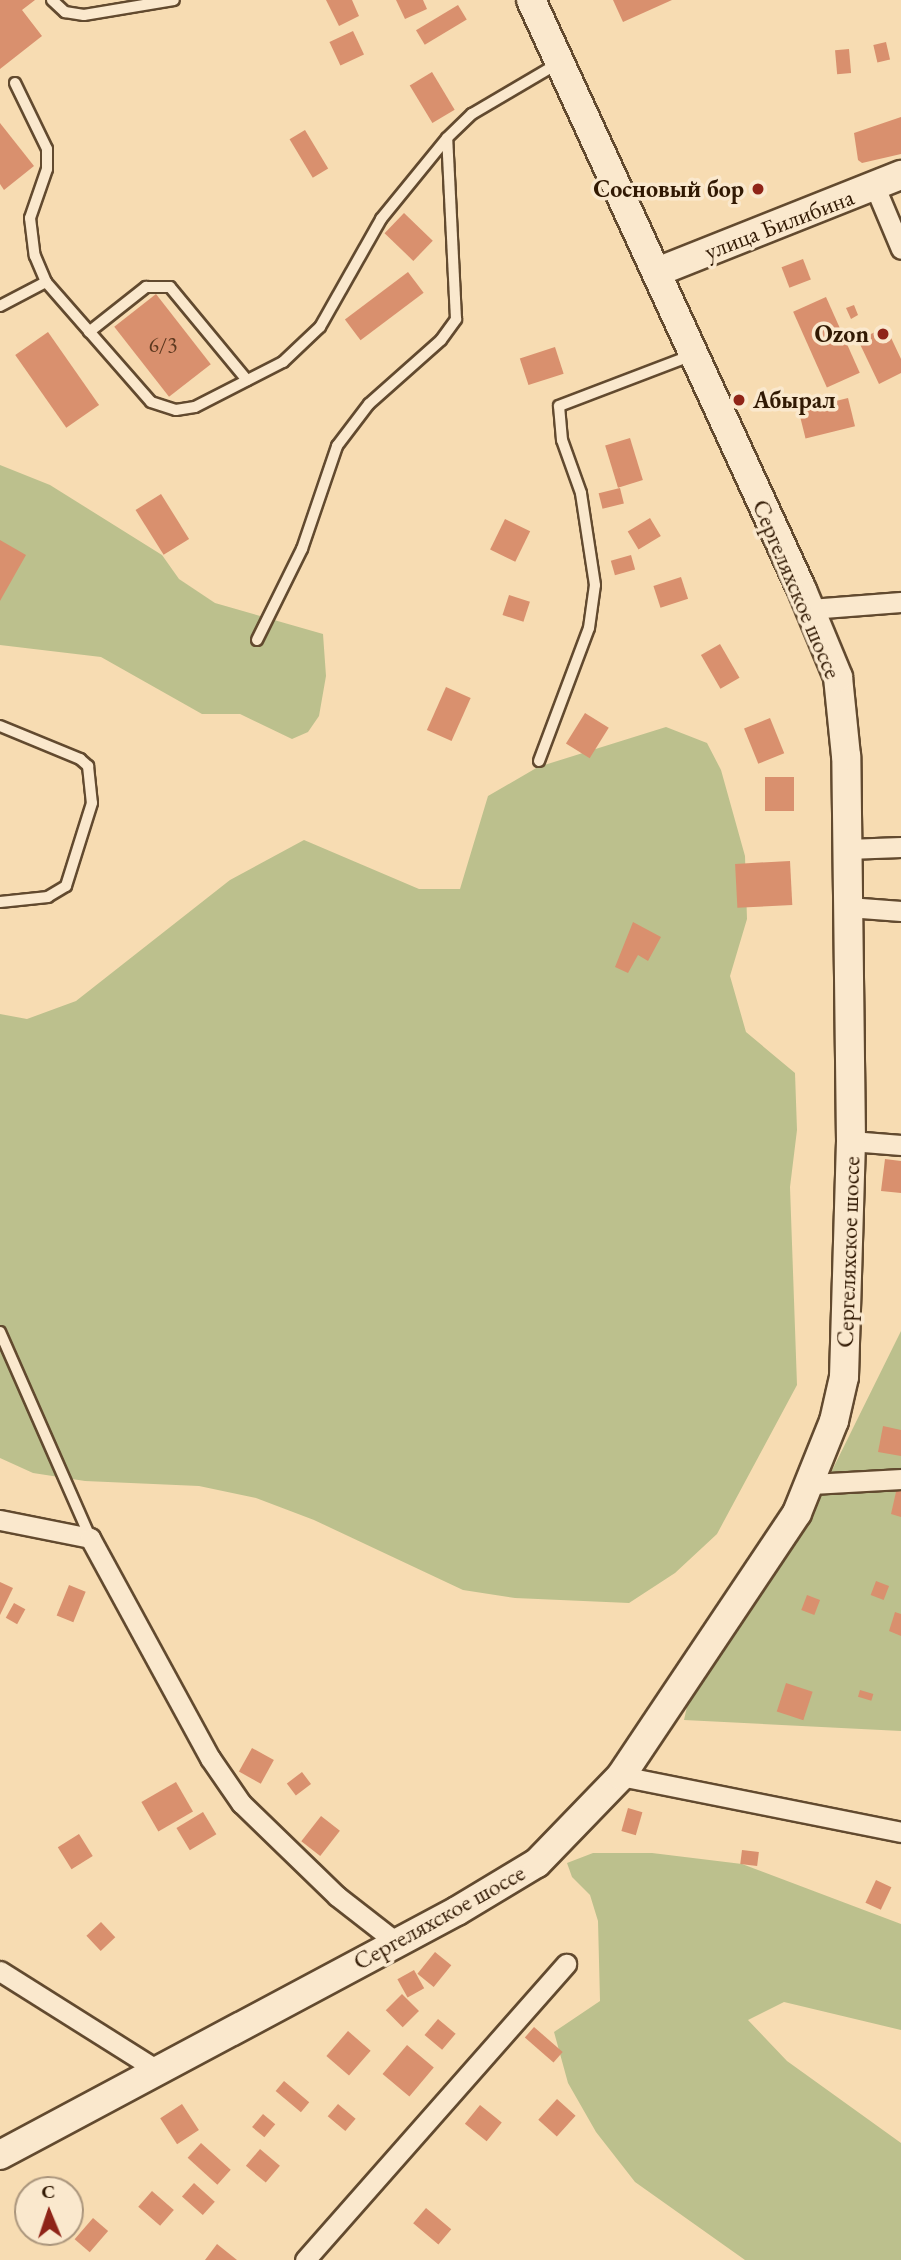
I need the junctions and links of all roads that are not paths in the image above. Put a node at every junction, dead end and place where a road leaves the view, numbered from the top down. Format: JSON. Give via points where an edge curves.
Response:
{"nodes":[{"id":1,"x":52,"y":0,"type":"edge"},
{"id":2,"x":174,"y":0,"type":"edge"},
{"id":3,"x":531,"y":0,"type":"edge"},
{"id":4,"x":561,"y":62,"type":"junction"},
{"id":5,"x":15,"y":83,"type":"dead end"},
{"id":6,"x":447,"y":138,"type":"junction"},
{"id":7,"x":901,"y":175,"type":"edge"},
{"id":8,"x":875,"y":187,"type":"junction"},
{"id":9,"x":901,"y":249,"type":"edge"},
{"id":10,"x":657,"y":272,"type":"junction"},
{"id":11,"x":46,"y":282,"type":"junction"},
{"id":12,"x":0,"y":306,"type":"edge"},
{"id":13,"x":89,"y":332,"type":"junction"},
{"id":14,"x":691,"y":356,"type":"junction"},
{"id":15,"x":247,"y":380,"type":"junction"},
{"id":16,"x":901,"y":602,"type":"edge"},
{"id":17,"x":810,"y":608,"type":"junction"},
{"id":18,"x":257,"y":640,"type":"dead end"},
{"id":19,"x":0,"y":726,"type":"edge"},
{"id":20,"x":539,"y":761,"type":"dead end"},
{"id":21,"x":901,"y":847,"type":"edge"},
{"id":22,"x":847,"y":849,"type":"junction"},
{"id":23,"x":0,"y":902,"type":"edge"},
{"id":24,"x":848,"y":907,"type":"junction"},
{"id":25,"x":901,"y":911,"type":"edge"},
{"id":26,"x":851,"y":1141,"type":"junction"},
{"id":27,"x":901,"y":1145,"type":"edge"},
{"id":28,"x":0,"y":1332,"type":"edge"},
{"id":29,"x":901,"y":1479,"type":"edge"},
{"id":30,"x":812,"y":1483,"type":"junction"},
{"id":31,"x":0,"y":1520,"type":"edge"},
{"id":32,"x":90,"y":1538,"type":"junction"},
{"id":33,"x":621,"y":1776,"type":"junction"},
{"id":34,"x":901,"y":1832,"type":"edge"},
{"id":35,"x":396,"y":1942,"type":"junction"},
{"id":36,"x":566,"y":1964,"type":"dead end"},
{"id":37,"x":0,"y":1971,"type":"edge"},
{"id":38,"x":157,"y":2070,"type":"junction"},
{"id":39,"x":0,"y":2155,"type":"edge"},
{"id":40,"x":305,"y":2260,"type":"edge"}],
"edges":[{"from":1,"to":2,"type":"lane","via":[[65,12],[84,15]]},
{"from":3,"to":4,"type":"main road","name":"Сергеляхское шоссе"},
{"from":4,"to":6,"type":"lane","via":[[472,114]]},
{"from":4,"to":10,"type":"main road","name":"Сергеляхское шоссе"},
{"from":5,"to":11,"type":"lane","via":[[47,149],[47,169],[30,218],[35,256]]},
{"from":6,"to":15,"type":"lane","via":[[381,219],[320,327],[283,362]]},
{"from":6,"to":18,"type":"lane","via":[[456,319],[441,340],[369,404],[337,446],[302,549]]},
{"from":7,"to":8,"type":"main road","name":"улица Билибина"},
{"from":8,"to":9,"type":"street"},
{"from":8,"to":10,"type":"main road","name":"улица Билибина"},
{"from":10,"to":14,"type":"main road","name":"Сергеляхское шоссе"},
{"from":11,"to":12,"type":"lane"},
{"from":11,"to":13,"type":"lane"},
{"from":13,"to":15,"type":"lane","via":[[151,402],[167,409],[195,407]]},
{"from":13,"to":15,"type":"lane","via":[[146,287],[170,286]]},
{"from":14,"to":17,"type":"main road","name":"Сергеляхское шоссе"},
{"from":14,"to":20,"type":"lane","via":[[559,406],[562,440],[582,493],[595,585],[589,628]]},
{"from":16,"to":17,"type":"street"},
{"from":17,"to":22,"type":"main road","name":"Сергеляхское шоссе","via":[[838,677],[846,755]]},
{"from":19,"to":23,"type":"lane","via":[[80,759],[88,766],[92,803],[66,887],[48,897]]},
{"from":21,"to":22,"type":"street"},
{"from":22,"to":24,"type":"main road","name":"Сергеляхское шоссе"},
{"from":24,"to":25,"type":"street"},
{"from":24,"to":26,"type":"main road","name":"Сергеляхское шоссе"},
{"from":26,"to":27,"type":"street"},
{"from":26,"to":30,"type":"main road","name":"Сергеляхское шоссе","via":[[844,1377]]},
{"from":28,"to":32,"type":"lane"},
{"from":29,"to":30,"type":"street"},
{"from":30,"to":33,"type":"main road","name":"Сергеляхское шоссе","via":[[797,1513]]},
{"from":31,"to":32,"type":"street"},
{"from":32,"to":35,"type":"street","via":[[210,1758],[241,1803],[337,1896]]},
{"from":33,"to":34,"type":"street"},
{"from":33,"to":35,"type":"main road","name":"Сергеляхское шоссе","via":[[537,1863]]},
{"from":35,"to":38,"type":"main road","name":"Сергеляхское шоссе"},
{"from":36,"to":40,"type":"street"},
{"from":37,"to":38,"type":"street"},
{"from":38,"to":39,"type":"main road","name":"Сергеляхское шоссе"}]}
